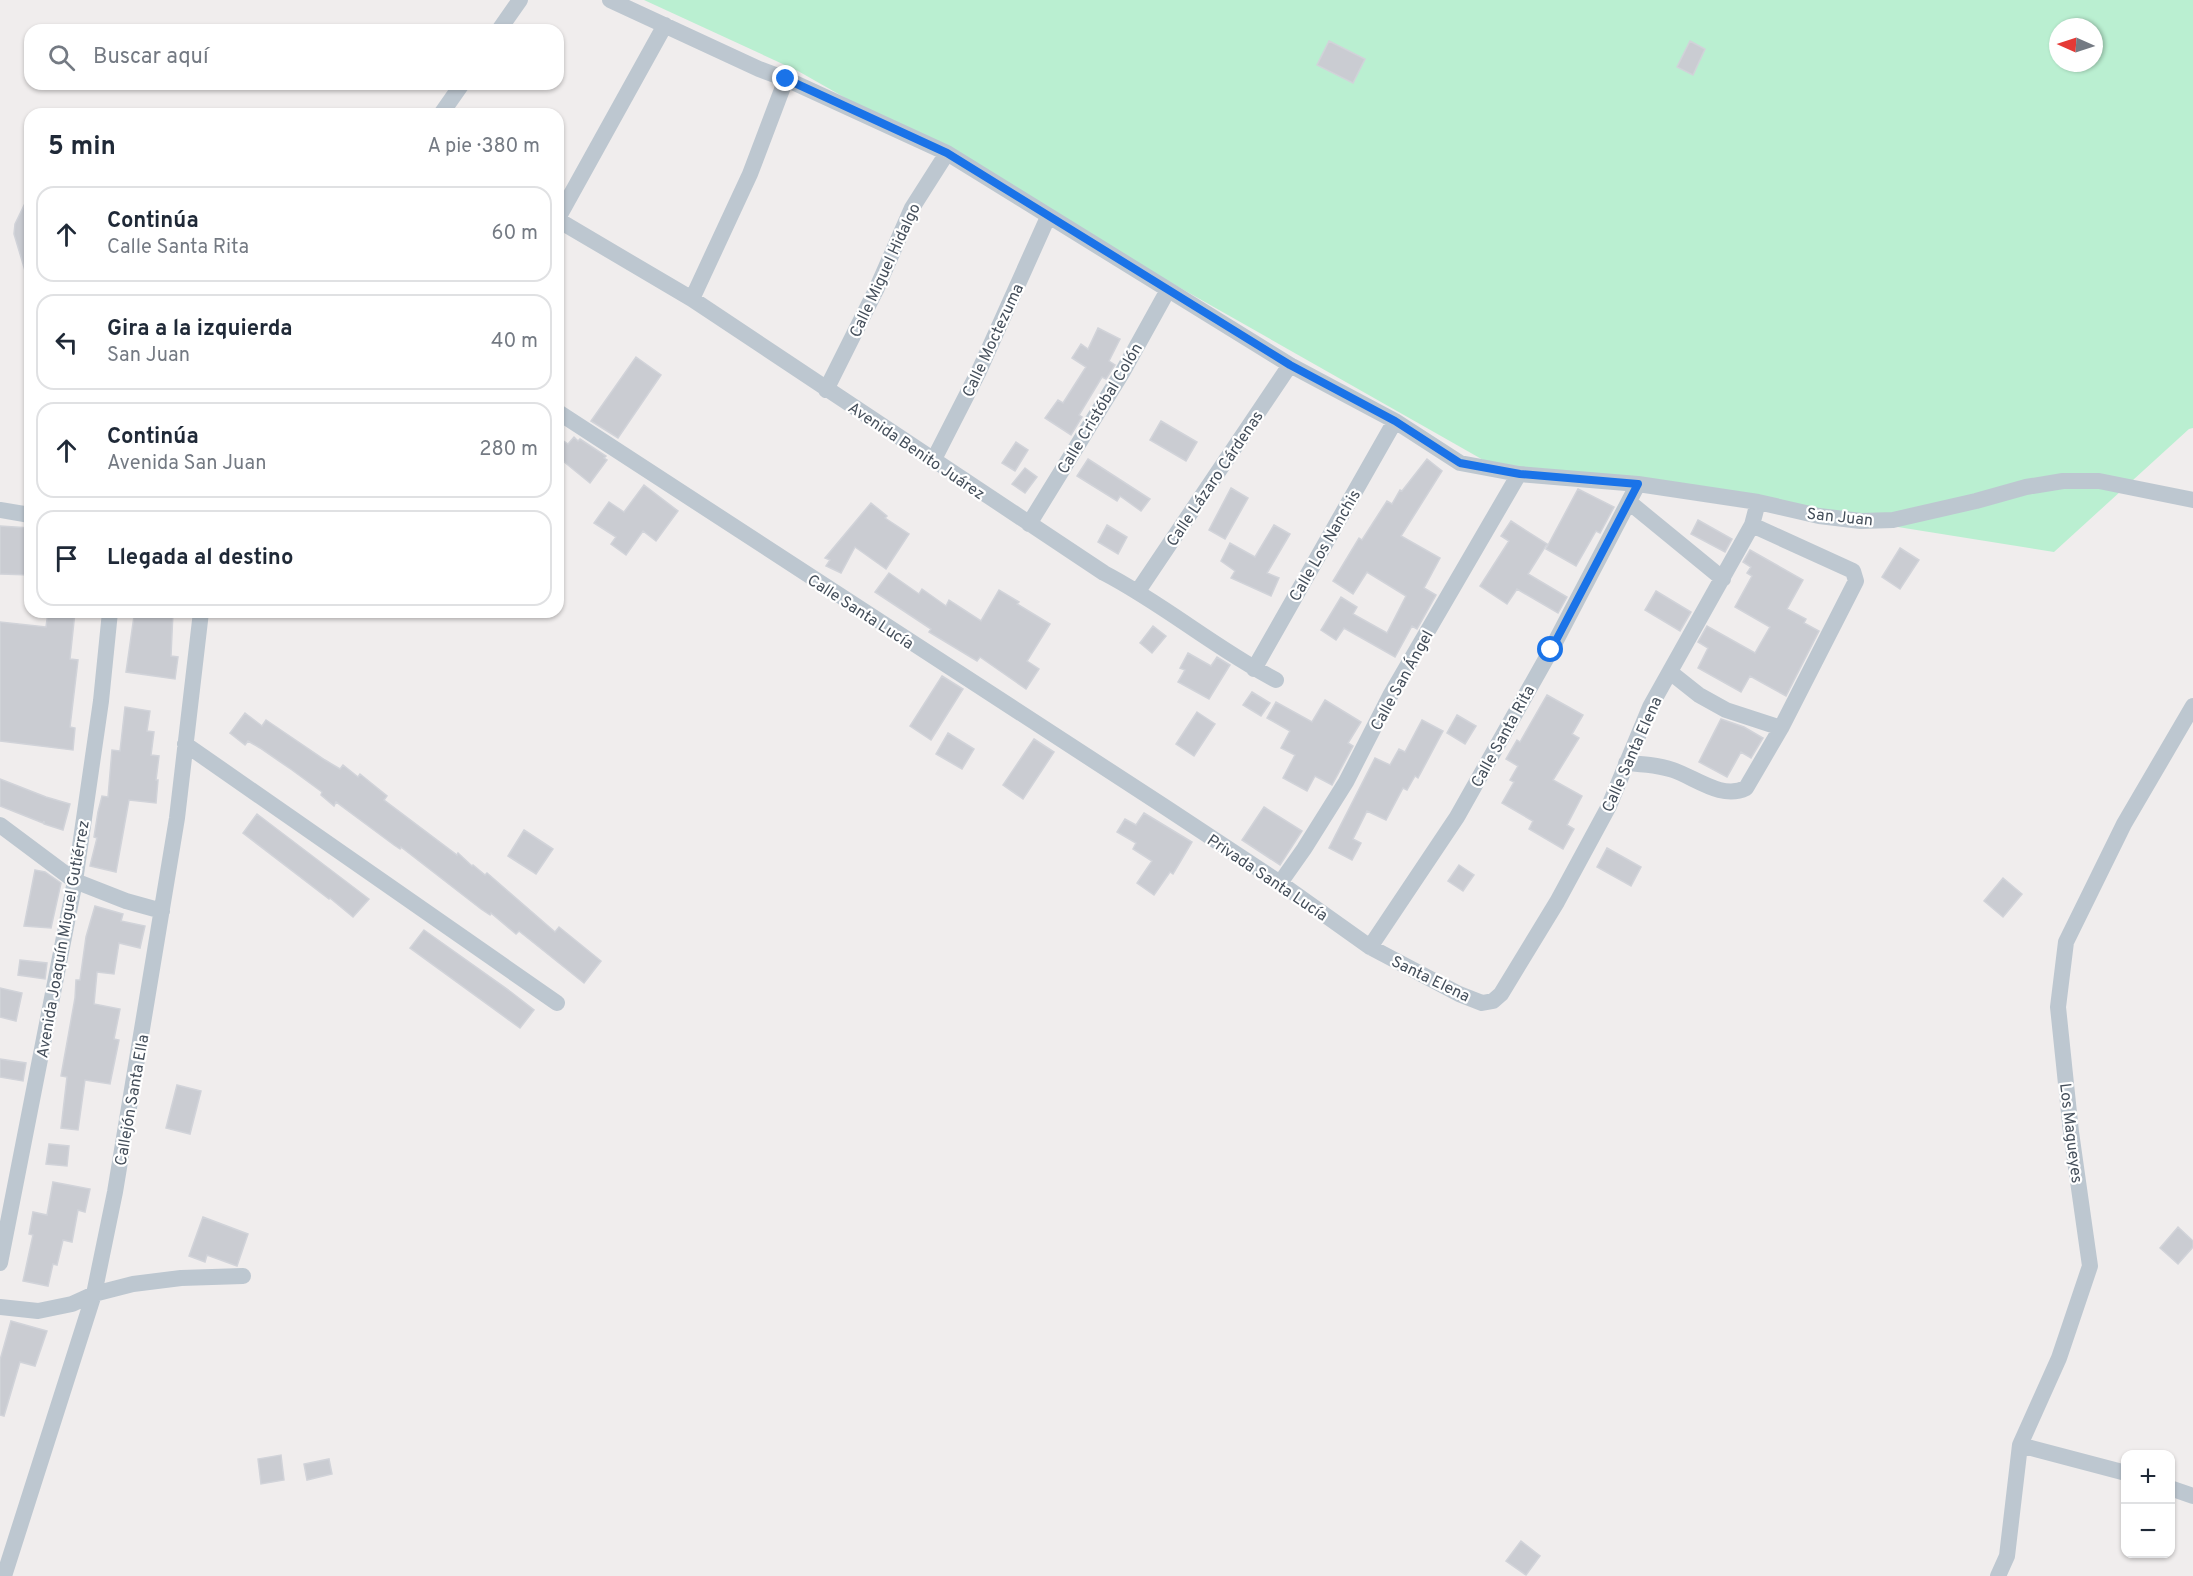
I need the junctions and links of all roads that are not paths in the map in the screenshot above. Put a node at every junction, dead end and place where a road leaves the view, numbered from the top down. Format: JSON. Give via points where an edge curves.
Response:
{"nodes":[{"id":1,"x":520,"y":0,"type":"edge"},
{"id":2,"x":610,"y":0,"type":"edge"},
{"id":3,"x":503,"y":24,"type":"edge"},
{"id":4,"x":665,"y":25,"type":"junction"},
{"id":5,"x":786,"y":79,"type":"junction"},
{"id":6,"x":458,"y":90,"type":"edge"},
{"id":7,"x":445,"y":108,"type":"edge"},
{"id":8,"x":947,"y":153,"type":"junction"},
{"id":9,"x":564,"y":208,"type":"edge"},
{"id":10,"x":1048,"y":217,"type":"junction"},
{"id":11,"x":564,"y":223,"type":"edge"},
{"id":12,"x":1168,"y":290,"type":"junction"},
{"id":13,"x":692,"y":299,"type":"junction"},
{"id":14,"x":1290,"y":365,"type":"junction"},
{"id":15,"x":826,"y":390,"type":"junction"},
{"id":16,"x":564,"y":416,"type":"edge"},
{"id":17,"x":1395,"y":421,"type":"junction"},
{"id":18,"x":933,"y":461,"type":"junction"},
{"id":19,"x":1520,"y":474,"type":"junction"},
{"id":20,"x":1638,"y":484,"type":"junction"},
{"id":21,"x":2193,"y":500,"type":"edge"},
{"id":22,"x":1629,"y":502,"type":"junction"},
{"id":23,"x":1758,"y":502,"type":"junction"},
{"id":24,"x":0,"y":510,"type":"edge"},
{"id":25,"x":24,"y":514,"type":"edge"},
{"id":26,"x":1029,"y":524,"type":"junction"},
{"id":27,"x":1752,"y":525,"type":"junction"},
{"id":28,"x":1723,"y":579,"type":"junction"},
{"id":29,"x":1138,"y":591,"type":"junction"},
{"id":30,"x":109,"y":618,"type":"edge"},
{"id":31,"x":200,"y":618,"type":"edge"},
{"id":32,"x":1254,"y":669,"type":"junction"},
{"id":33,"x":1670,"y":672,"type":"junction"},
{"id":34,"x":1276,"y":680,"type":"dead end"},
{"id":35,"x":2193,"y":706,"type":"edge"},
{"id":36,"x":1781,"y":728,"type":"junction"},
{"id":37,"x":185,"y":744,"type":"junction"},
{"id":38,"x":1626,"y":763,"type":"junction"},
{"id":39,"x":1165,"y":807,"type":"joint"},
{"id":40,"x":0,"y":825,"type":"edge"},
{"id":41,"x":75,"y":881,"type":"junction"},
{"id":42,"x":1280,"y":883,"type":"junction"},
{"id":43,"x":162,"y":911,"type":"junction"},
{"id":44,"x":1370,"y":947,"type":"junction"},
{"id":45,"x":1493,"y":1001,"type":"joint"},
{"id":46,"x":557,"y":1003,"type":"dead end"},
{"id":47,"x":0,"y":1263,"type":"edge"},
{"id":48,"x":243,"y":1276,"type":"dead end"},
{"id":49,"x":94,"y":1294,"type":"junction"},
{"id":50,"x":0,"y":1307,"type":"edge"},
{"id":51,"x":2020,"y":1445,"type":"junction"},
{"id":52,"x":2121,"y":1472,"type":"edge"},
{"id":53,"x":2175,"y":1490,"type":"edge"},
{"id":54,"x":2193,"y":1496,"type":"edge"},
{"id":55,"x":5,"y":1560,"type":"edge"},
{"id":56,"x":4,"y":1576,"type":"edge"},
{"id":57,"x":1998,"y":1576,"type":"edge"}],
"edges":[{"from":1,"to":3,"type":"street"},
{"from":2,"to":4,"type":"street","name":"San Juan"},
{"from":4,"to":5,"type":"street","name":"San Juan"},
{"from":4,"to":9,"type":"street"},
{"from":5,"to":8,"type":"street","name":"San Juan"},
{"from":5,"to":13,"type":"street","via":[[750,174]]},
{"from":6,"to":7,"type":"street"},
{"from":8,"to":10,"type":"street","name":"San Juan"},
{"from":8,"to":15,"type":"street","name":"Calle Miguel Hidalgo","via":[[912,208]]},
{"from":10,"to":12,"type":"street","name":"San Juan"},
{"from":10,"to":18,"type":"street","name":"Calle Moctezuma","via":[[979,371]]},
{"from":11,"to":13,"type":"street","name":"Avenida Benito Juárez"},
{"from":12,"to":14,"type":"street","name":"San Juan"},
{"from":12,"to":26,"type":"street","name":"Calle Cristóbal Colón"},
{"from":13,"to":15,"type":"street","name":"Avenida Benito Juárez"},
{"from":14,"to":17,"type":"street","name":"San Juan"},
{"from":14,"to":29,"type":"street","name":"Calle Lázaro Cárdenas"},
{"from":15,"to":18,"type":"street","name":"Avenida Benito Juárez"},
{"from":16,"to":39,"type":"street","name":"Calle Santa Lucía"},
{"from":17,"to":19,"type":"street","name":"San Juan","via":[[1460,463]]},
{"from":17,"to":32,"type":"street","name":"Calle Los Nanchis"},
{"from":18,"to":26,"type":"street","name":"Avenida Benito Juárez"},
{"from":19,"to":20,"type":"street","name":"San Juan"},
{"from":19,"to":42,"type":"street","name":"Calle San Ángel","via":[[1391,694],[1346,782]]},
{"from":20,"to":22,"type":"street","name":"Calle Santa Rita"},
{"from":20,"to":23,"type":"street","name":"San Juan"},
{"from":21,"to":23,"type":"street","name":"San Juan","via":[[2080,480],[2026,487],[1893,519],[1861,521],[1819,516]]},
{"from":22,"to":28,"type":"street"},
{"from":22,"to":44,"type":"street","name":"Calle Santa Rita","via":[[1457,817]]},
{"from":23,"to":27,"type":"street","name":"Calle Santa Elena"},
{"from":24,"to":25,"type":"street"},
{"from":26,"to":29,"type":"street","name":"Avenida Benito Juárez"},
{"from":27,"to":28,"type":"street","name":"Calle Santa Elena"},
{"from":27,"to":36,"type":"street","via":[[1856,575]]},
{"from":28,"to":33,"type":"street","name":"Calle Santa Elena"},
{"from":29,"to":32,"type":"street","name":"Avenida Benito Juárez"},
{"from":30,"to":41,"type":"street","name":"Avenida Joaquín Miguel Gutiérrez"},
{"from":31,"to":37,"type":"street","name":"Callejón Santa Ella"},
{"from":32,"to":34,"type":"street","name":"Avenida Benito Juárez"},
{"from":33,"to":36,"type":"street","via":[[1699,696],[1726,710]]},
{"from":33,"to":38,"type":"street","name":"Calle Santa Elena"},
{"from":35,"to":51,"type":"street","name":"Los Magueyes","via":[[2124,824],[2066,942],[2058,1007],[2090,1266],[2058,1358]]},
{"from":36,"to":38,"type":"street","via":[[1746,788],[1738,792],[1727,793],[1656,765]]},
{"from":37,"to":43,"type":"street","name":"Callejón Santa Ella"},
{"from":37,"to":46,"type":"street"},
{"from":38,"to":45,"type":"street","name":"Calle Santa Elena","via":[[1609,806],[1557,902],[1502,994]]},
{"from":39,"to":42,"type":"street","name":"Privada Santa Lucía"},
{"from":40,"to":41,"type":"street"},
{"from":41,"to":43,"type":"street"},
{"from":41,"to":47,"type":"street","name":"Avenida Joaquín Miguel Gutiérrez"},
{"from":42,"to":44,"type":"street","name":"Privada Santa Lucía"},
{"from":43,"to":49,"type":"street","name":"Callejón Santa Ella"},
{"from":44,"to":45,"type":"street","name":"Santa Elena","via":[[1458,994],[1482,1003]]},
{"from":48,"to":49,"type":"street","via":[[182,1278]]},
{"from":49,"to":50,"type":"street","via":[[72,1304],[39,1311]]},
{"from":49,"to":55,"type":"street","name":"Callejón Santa Ella"},
{"from":51,"to":52,"type":"street"},
{"from":51,"to":57,"type":"street","name":"Los Magueyes","via":[[2007,1556]]},
{"from":53,"to":54,"type":"street"},
{"from":55,"to":56,"type":"street","name":"Callejón Santa Ella"}]}
